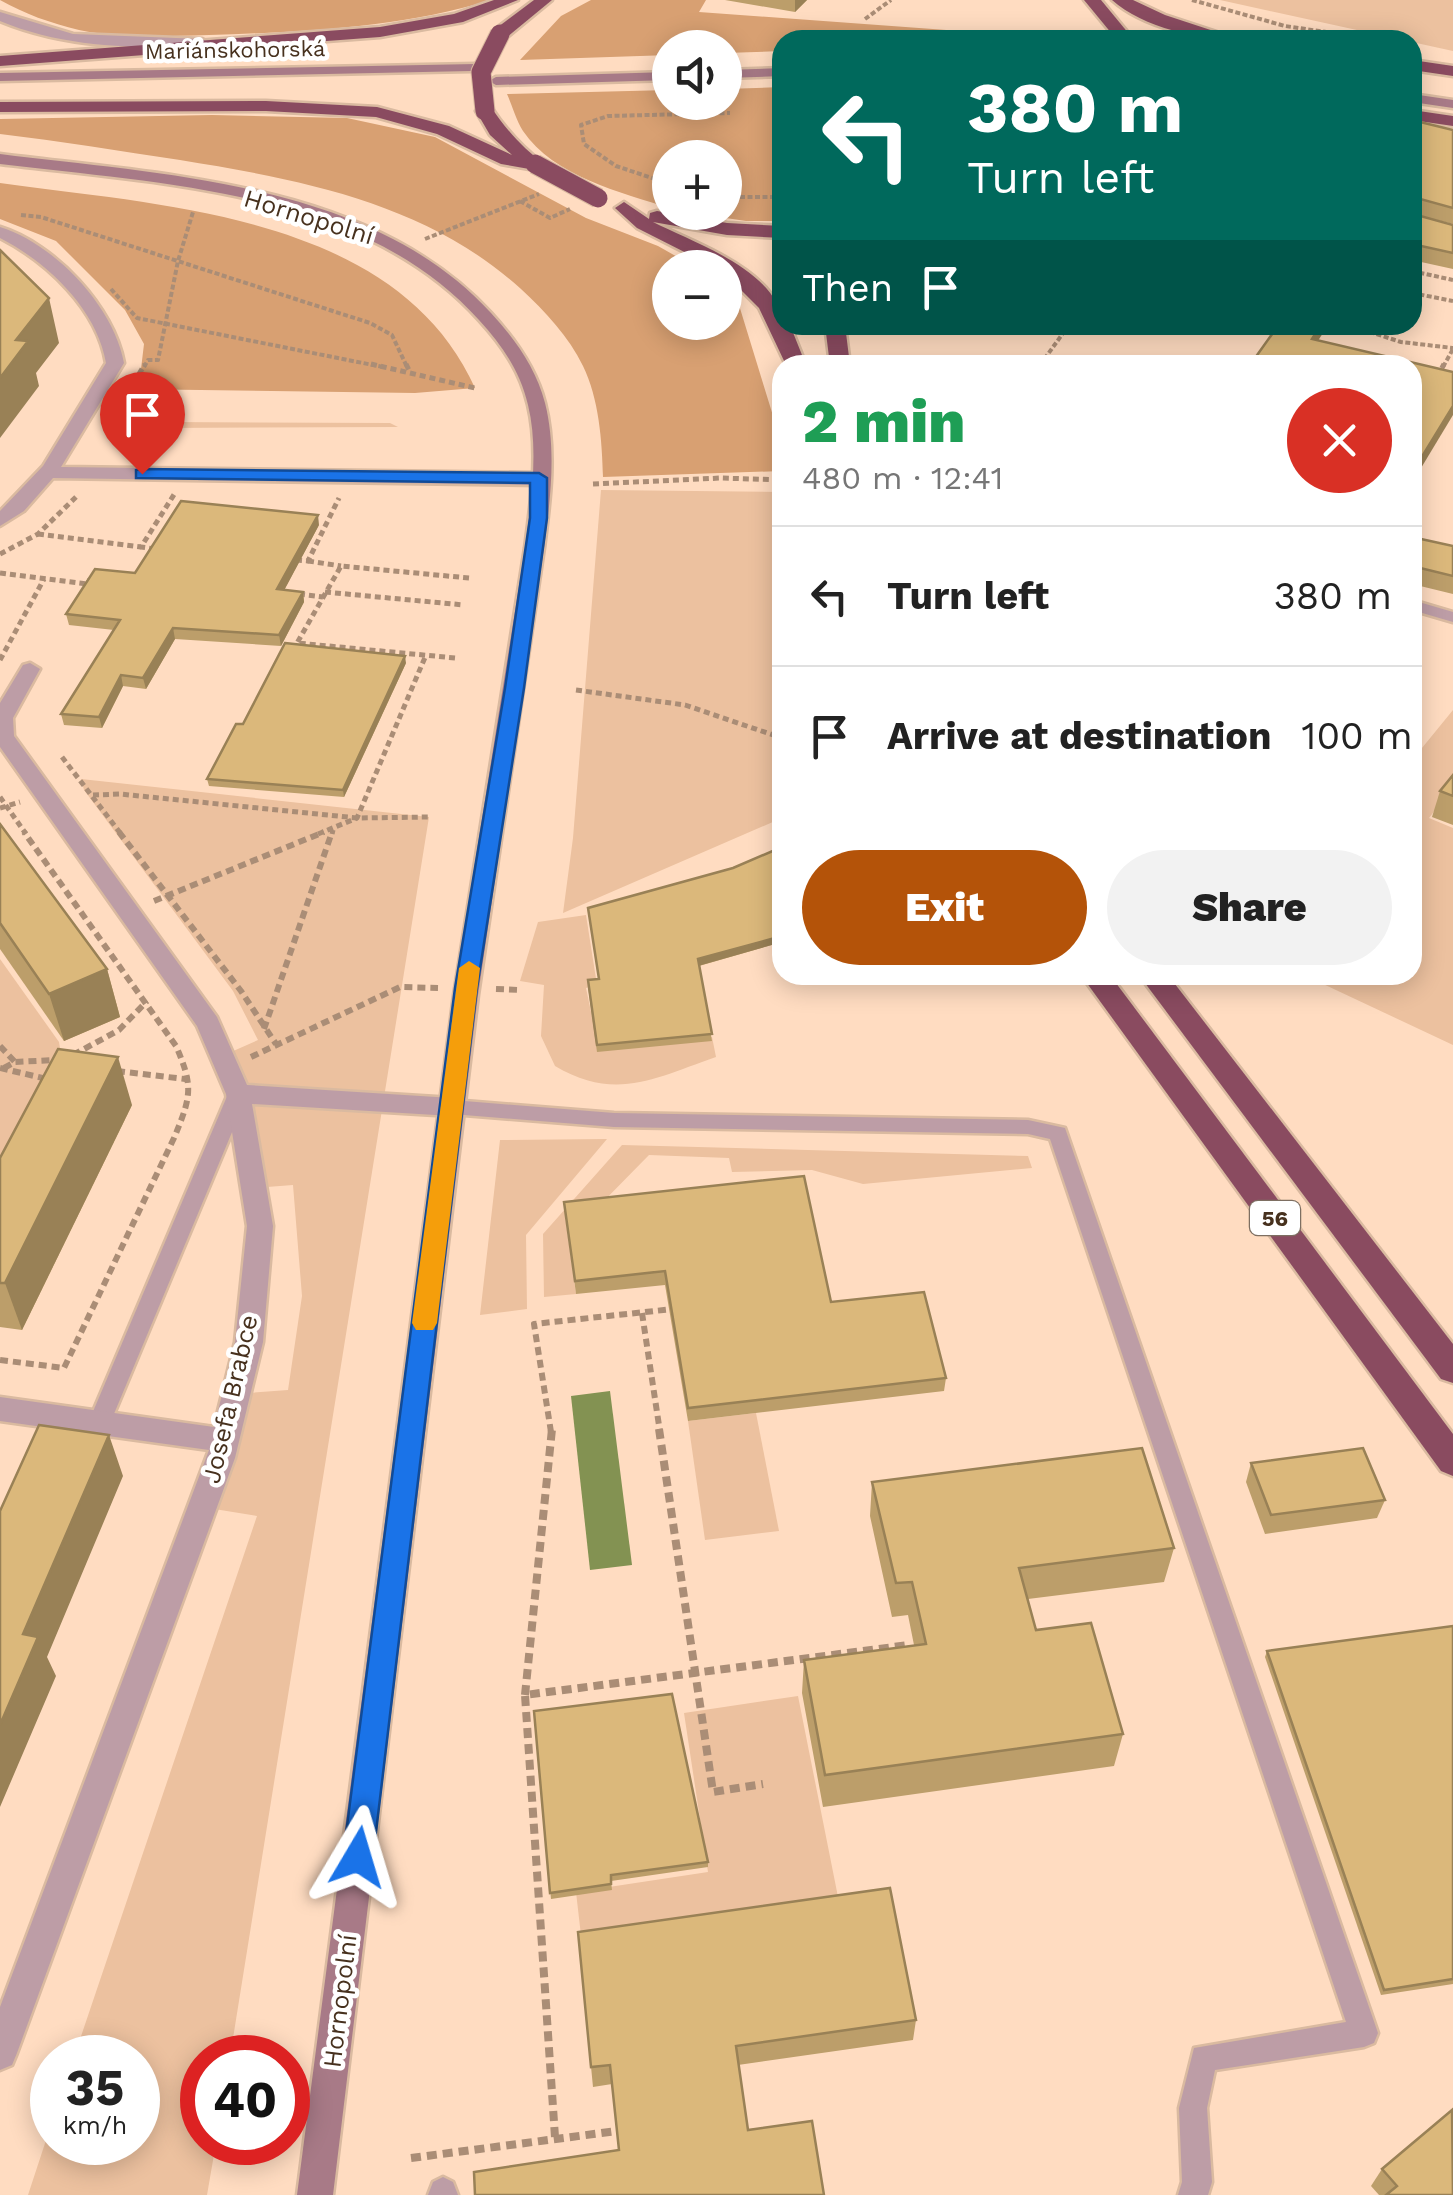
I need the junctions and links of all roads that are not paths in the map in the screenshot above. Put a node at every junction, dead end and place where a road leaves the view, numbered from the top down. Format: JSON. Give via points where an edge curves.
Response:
{"nodes":[{"id":1,"x":510,"y":0,"type":"edge"},
{"id":2,"x":544,"y":0,"type":"edge"},
{"id":3,"x":1126,"y":3,"type":"edge"},
{"id":4,"x":1098,"y":5,"type":"edge"},
{"id":5,"x":0,"y":16,"type":"edge"},
{"id":6,"x":1119,"y":30,"type":"edge"},
{"id":7,"x":1198,"y":30,"type":"edge"},
{"id":8,"x":237,"y":42,"type":"junction"},
{"id":9,"x":772,"y":58,"type":"edge"},
{"id":10,"x":742,"y":59,"type":"edge"},
{"id":11,"x":0,"y":61,"type":"edge"},
{"id":12,"x":652,"y":63,"type":"edge"},
{"id":13,"x":1422,"y":66,"type":"edge"},
{"id":14,"x":1453,"y":71,"type":"edge"},
{"id":15,"x":772,"y":72,"type":"edge"},
{"id":16,"x":742,"y":73,"type":"edge"},
{"id":17,"x":0,"y":76,"type":"edge"},
{"id":18,"x":652,"y":76,"type":"edge"},
{"id":19,"x":1422,"y":83,"type":"edge"},
{"id":20,"x":1453,"y":88,"type":"edge"},
{"id":21,"x":0,"y":89,"type":"edge"},
{"id":22,"x":1422,"y":99,"type":"edge"},
{"id":23,"x":1453,"y":104,"type":"edge"},
{"id":24,"x":0,"y":107,"type":"edge"},
{"id":25,"x":1422,"y":116,"type":"edge"},
{"id":26,"x":1453,"y":121,"type":"edge"},
{"id":27,"x":0,"y":159,"type":"edge"},
{"id":28,"x":521,"y":160,"type":"junction"},
{"id":29,"x":624,"y":208,"type":"junction"},
{"id":30,"x":772,"y":231,"type":"edge"},
{"id":31,"x":0,"y":232,"type":"edge"},
{"id":32,"x":772,"y":308,"type":"edge"},
{"id":33,"x":46,"y":472,"type":"junction"},
{"id":34,"x":539,"y":478,"type":"junction"},
{"id":35,"x":0,"y":520,"type":"edge"},
{"id":36,"x":1422,"y":608,"type":"edge"},
{"id":37,"x":1453,"y":617,"type":"edge"},
{"id":38,"x":30,"y":669,"type":"dead end"},
{"id":39,"x":1102,"y":985,"type":"edge"},
{"id":40,"x":1161,"y":985,"type":"edge"},
{"id":41,"x":238,"y":1094,"type":"junction"},
{"id":42,"x":452,"y":1107,"type":"junction"},
{"id":43,"x":1453,"y":1369,"type":"edge"},
{"id":44,"x":0,"y":1409,"type":"edge"},
{"id":45,"x":100,"y":1421,"type":"junction"},
{"id":46,"x":225,"y":1440,"type":"junction"},
{"id":47,"x":1453,"y":1461,"type":"edge"},
{"id":48,"x":0,"y":2053,"type":"edge"},
{"id":49,"x":315,"y":2195,"type":"edge"},
{"id":50,"x":1194,"y":2195,"type":"edge"}],
"edges":[{"from":1,"to":8,"type":"highway","via":[[417,26]]},
{"from":2,"to":28,"type":"highway","bridge":true,"via":[[500,34],[480,72],[485,110]]},
{"from":3,"to":7,"type":"highway"},
{"from":4,"to":6,"type":"highway"},
{"from":5,"to":8,"type":"street","via":[[54,35],[146,44]]},
{"from":8,"to":11,"type":"highway"},
{"from":9,"to":10,"type":"street"},
{"from":12,"to":18,"type":"street","via":[[497,74]]},
{"from":13,"to":14,"type":"highway"},
{"from":15,"to":16,"type":"street"},
{"from":17,"to":21,"type":"street","name":"Mariánskohorská","via":[[470,74]]},
{"from":19,"to":20,"type":"street"},
{"from":22,"to":23,"type":"street"},
{"from":24,"to":28,"type":"highway","via":[[377,112]]},
{"from":25,"to":26,"type":"highway"},
{"from":27,"to":34,"type":"street","name":"Hornopolní","via":[[269,202],[401,248],[460,288],[507,340],[536,404]]},
{"from":28,"to":29,"type":"highway","bridge":true},
{"from":29,"to":30,"type":"highway","via":[[692,224]]},
{"from":29,"to":32,"type":"highway","via":[[637,222],[742,276]]},
{"from":31,"to":33,"type":"street","via":[[24,243],[93,309],[116,349],[116,363]]},
{"from":33,"to":34,"type":"street"},
{"from":33,"to":35,"type":"street"},
{"from":34,"to":42,"type":"street","name":"Hornopolní"},
{"from":36,"to":37,"type":"lane"},
{"from":38,"to":41,"type":"street","name":"Josefa Brabce","via":[[2,718],[3,736],[208,1024]]},
{"from":39,"to":47,"type":"highway","number":"56"},
{"from":40,"to":43,"type":"highway","number":"56"},
{"from":41,"to":42,"type":"street"},
{"from":41,"to":45,"type":"lane"},
{"from":41,"to":46,"type":"street","name":"Josefa Brabce","via":[[260,1226],[249,1342]]},
{"from":42,"to":49,"type":"street","name":"Hornopolní"},
{"from":42,"to":50,"type":"lane","via":[[614,1120],[1058,1132],[1364,2033],[1204,2058],[1193,2108]]},
{"from":44,"to":45,"type":"street"},
{"from":45,"to":46,"type":"street"},
{"from":46,"to":48,"type":"street","name":"Josefa Brabce"}]}
